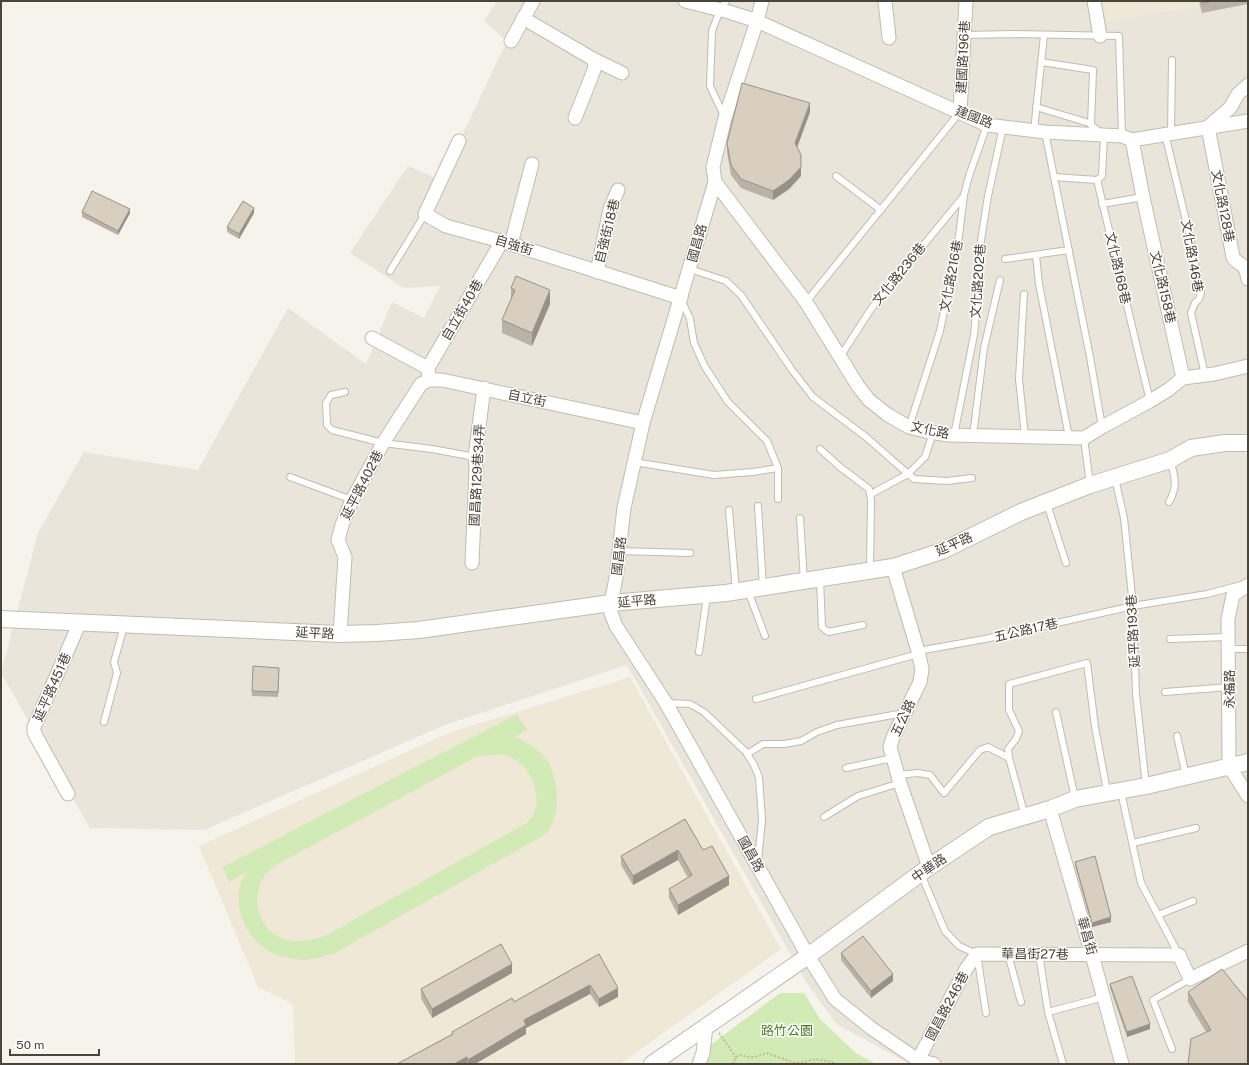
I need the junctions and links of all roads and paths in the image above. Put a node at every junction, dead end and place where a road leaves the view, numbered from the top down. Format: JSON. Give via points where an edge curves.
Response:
{"nodes":[{"id":1,"x":533,"y":1,"type":"edge"},
{"id":2,"x":685,"y":1,"type":"edge"},
{"id":3,"x":762,"y":1,"type":"edge"},
{"id":4,"x":885,"y":1,"type":"edge"},
{"id":5,"x":966,"y":1,"type":"edge"},
{"id":6,"x":1094,"y":1,"type":"edge"},
{"id":7,"x":723,"y":5,"type":"edge"},
{"id":8,"x":523,"y":18,"type":"junction"},
{"id":9,"x":757,"y":21,"type":"junction"},
{"id":10,"x":964,"y":35,"type":"junction"},
{"id":11,"x":1044,"y":35,"type":"junction"},
{"id":12,"x":1100,"y":36,"type":"junction"},
{"id":13,"x":889,"y":38,"type":"dead end"},
{"id":14,"x":510,"y":41,"type":"dead end"},
{"id":15,"x":593,"y":59,"type":"junction"},
{"id":16,"x":1172,"y":60,"type":"dead end"},
{"id":17,"x":1041,"y":62,"type":"junction"},
{"id":18,"x":622,"y":73,"type":"dead end"},
{"id":19,"x":1248,"y":85,"type":"edge"},
{"id":20,"x":1036,"y":107,"type":"junction"},
{"id":21,"x":960,"y":112,"type":"junction"},
{"id":22,"x":575,"y":118,"type":"dead end"},
{"id":23,"x":725,"y":118,"type":"junction"},
{"id":24,"x":1248,"y":121,"type":"edge"},
{"id":25,"x":987,"y":125,"type":"junction"},
{"id":26,"x":1091,"y":125,"type":"junction"},
{"id":27,"x":1003,"y":127,"type":"junction"},
{"id":28,"x":1208,"y":128,"type":"junction"},
{"id":29,"x":1039,"y":132,"type":"junction"},
{"id":30,"x":1168,"y":134,"type":"junction"},
{"id":31,"x":1104,"y":136,"type":"junction"},
{"id":32,"x":1127,"y":138,"type":"junction"},
{"id":33,"x":459,"y":141,"type":"dead end"},
{"id":34,"x":532,"y":164,"type":"dead end"},
{"id":35,"x":836,"y":176,"type":"dead end"},
{"id":36,"x":1054,"y":177,"type":"junction"},
{"id":37,"x":1097,"y":180,"type":"junction"},
{"id":38,"x":715,"y":182,"type":"junction"},
{"id":39,"x":618,"y":190,"type":"dead end"},
{"id":40,"x":964,"y":196,"type":"junction"},
{"id":41,"x":1143,"y":197,"type":"junction"},
{"id":42,"x":1102,"y":204,"type":"junction"},
{"id":43,"x":881,"y":210,"type":"junction"},
{"id":44,"x":425,"y":214,"type":"junction"},
{"id":45,"x":506,"y":243,"type":"junction"},
{"id":46,"x":1068,"y":250,"type":"junction"},
{"id":47,"x":1036,"y":255,"type":"junction"},
{"id":48,"x":1005,"y":259,"type":"dead end"},
{"id":49,"x":690,"y":269,"type":"junction"},
{"id":50,"x":390,"y":271,"type":"dead end"},
{"id":51,"x":597,"y":272,"type":"junction"},
{"id":52,"x":1248,"y":279,"type":"edge"},
{"id":53,"x":1000,"y":280,"type":"dead end"},
{"id":54,"x":1024,"y":294,"type":"dead end"},
{"id":55,"x":681,"y":298,"type":"junction"},
{"id":56,"x":806,"y":302,"type":"junction"},
{"id":57,"x":372,"y":338,"type":"dead end"},
{"id":58,"x":840,"y":357,"type":"junction"},
{"id":59,"x":1248,"y":366,"type":"edge"},
{"id":60,"x":429,"y":374,"type":"junction"},
{"id":61,"x":1205,"y":375,"type":"junction"},
{"id":62,"x":1183,"y":378,"type":"junction"},
{"id":63,"x":484,"y":388,"type":"junction"},
{"id":64,"x":345,"y":392,"type":"dead end"},
{"id":65,"x":1150,"y":401,"type":"junction"},
{"id":66,"x":643,"y":423,"type":"junction"},
{"id":67,"x":910,"y":427,"type":"junction"},
{"id":68,"x":1102,"y":427,"type":"junction"},
{"id":69,"x":933,"y":433,"type":"junction"},
{"id":70,"x":954,"y":435,"type":"junction"},
{"id":71,"x":973,"y":436,"type":"junction"},
{"id":72,"x":1025,"y":437,"type":"junction"},
{"id":73,"x":1068,"y":437,"type":"junction"},
{"id":74,"x":1084,"y":438,"type":"junction"},
{"id":75,"x":1248,"y":442,"type":"edge"},
{"id":76,"x":383,"y":443,"type":"junction"},
{"id":77,"x":820,"y":449,"type":"dead end"},
{"id":78,"x":475,"y":457,"type":"junction"},
{"id":79,"x":1170,"y":460,"type":"junction"},
{"id":80,"x":634,"y":462,"type":"junction"},
{"id":81,"x":778,"y":468,"type":"junction"},
{"id":82,"x":908,"y":474,"type":"junction"},
{"id":83,"x":290,"y":477,"type":"dead end"},
{"id":84,"x":1115,"y":477,"type":"junction"},
{"id":85,"x":972,"y":478,"type":"dead end"},
{"id":86,"x":1090,"y":485,"type":"junction"},
{"id":87,"x":871,"y":494,"type":"junction"},
{"id":88,"x":778,"y":499,"type":"dead end"},
{"id":89,"x":352,"y":500,"type":"junction"},
{"id":90,"x":1046,"y":502,"type":"junction"},
{"id":91,"x":1169,"y":502,"type":"dead end"},
{"id":92,"x":758,"y":506,"type":"dead end"},
{"id":93,"x":729,"y":510,"type":"dead end"},
{"id":94,"x":800,"y":518,"type":"dead end"},
{"id":95,"x":619,"y":551,"type":"junction"},
{"id":96,"x":690,"y":553,"type":"dead end"},
{"id":97,"x":472,"y":563,"type":"dead end"},
{"id":98,"x":1066,"y":563,"type":"dead end"},
{"id":99,"x":893,"y":567,"type":"junction"},
{"id":100,"x":870,"y":571,"type":"junction"},
{"id":101,"x":820,"y":578,"type":"junction"},
{"id":102,"x":804,"y":581,"type":"junction"},
{"id":103,"x":1248,"y":584,"type":"edge"},
{"id":104,"x":763,"y":587,"type":"junction"},
{"id":105,"x":742,"y":590,"type":"junction"},
{"id":106,"x":707,"y":595,"type":"junction"},
{"id":107,"x":611,"y":603,"type":"junction"},
{"id":108,"x":1133,"y":606,"type":"junction"},
{"id":109,"x":1,"y":619,"type":"edge"},
{"id":110,"x":80,"y":622,"type":"junction"},
{"id":111,"x":124,"y":624,"type":"junction"},
{"id":112,"x":863,"y":625,"type":"dead end"},
{"id":113,"x":340,"y":634,"type":"junction"},
{"id":114,"x":765,"y":636,"type":"dead end"},
{"id":115,"x":1170,"y":639,"type":"dead end"},
{"id":116,"x":1229,"y":643,"type":"junction"},
{"id":117,"x":1248,"y":649,"type":"edge"},
{"id":118,"x":700,"y":652,"type":"dead end"},
{"id":119,"x":918,"y":652,"type":"junction"},
{"id":120,"x":1228,"y":686,"type":"junction"},
{"id":121,"x":1165,"y":692,"type":"dead end"},
{"id":122,"x":756,"y":699,"type":"dead end"},
{"id":123,"x":666,"y":703,"type":"junction"},
{"id":124,"x":1056,"y":712,"type":"dead end"},
{"id":125,"x":905,"y":713,"type":"junction"},
{"id":126,"x":104,"y":722,"type":"dead end"},
{"id":127,"x":1177,"y":736,"type":"dead end"},
{"id":128,"x":747,"y":754,"type":"junction"},
{"id":129,"x":893,"y":758,"type":"junction"},
{"id":130,"x":1009,"y":758,"type":"junction"},
{"id":131,"x":1248,"y":762,"type":"edge"},
{"id":132,"x":1229,"y":766,"type":"junction"},
{"id":133,"x":846,"y":768,"type":"dead end"},
{"id":134,"x":1186,"y":776,"type":"junction"},
{"id":135,"x":899,"y":779,"type":"junction"},
{"id":136,"x":1146,"y":786,"type":"junction"},
{"id":137,"x":1114,"y":792,"type":"junction"},
{"id":138,"x":68,"y":794,"type":"dead end"},
{"id":139,"x":1248,"y":796,"type":"edge"},
{"id":140,"x":1075,"y":799,"type":"junction"},
{"id":141,"x":1050,"y":809,"type":"junction"},
{"id":142,"x":1026,"y":816,"type":"junction"},
{"id":143,"x":824,"y":817,"type":"dead end"},
{"id":144,"x":1196,"y":828,"type":"dead end"},
{"id":145,"x":1132,"y":843,"type":"junction"},
{"id":146,"x":758,"y":865,"type":"junction"},
{"id":147,"x":925,"y":871,"type":"junction"},
{"id":148,"x":1193,"y":901,"type":"dead end"},
{"id":149,"x":1158,"y":915,"type":"junction"},
{"id":150,"x":1247,"y":952,"type":"edge"},
{"id":151,"x":977,"y":954,"type":"junction"},
{"id":152,"x":1008,"y":954,"type":"junction"},
{"id":153,"x":1039,"y":954,"type":"junction"},
{"id":154,"x":1092,"y":955,"type":"junction"},
{"id":155,"x":1178,"y":955,"type":"junction"},
{"id":156,"x":808,"y":956,"type":"junction"},
{"id":157,"x":1190,"y":979,"type":"junction"},
{"id":158,"x":1104,"y":997,"type":"junction"},
{"id":159,"x":1021,"y":1002,"type":"dead end"},
{"id":160,"x":1048,"y":1012,"type":"junction"},
{"id":161,"x":986,"y":1013,"type":"dead end"},
{"id":162,"x":709,"y":1024,"type":"junction"},
{"id":163,"x":1172,"y":1049,"type":"dead end"},
{"id":164,"x":736,"y":1057,"type":"junction"},
{"id":165,"x":918,"y":1060,"type":"junction"},
{"id":166,"x":652,"y":1064,"type":"edge"},
{"id":167,"x":699,"y":1064,"type":"edge"},
{"id":168,"x":733,"y":1064,"type":"edge"},
{"id":169,"x":835,"y":1064,"type":"edge"},
{"id":170,"x":934,"y":1064,"type":"edge"},
{"id":171,"x":1063,"y":1064,"type":"edge"},
{"id":172,"x":1122,"y":1064,"type":"edge"}],
"edges":[{"from":1,"to":8,"type":"street"},
{"from":2,"to":7,"type":"street","name":"建國路"},
{"from":3,"to":9,"type":"street","name":"國昌路"},
{"from":4,"to":13,"type":"street"},
{"from":5,"to":10,"type":"street","name":"建國路196巷"},
{"from":6,"to":12,"type":"street"},
{"from":7,"to":9,"type":"street","name":"建國路"},
{"from":7,"to":23,"type":"lane","via":[[712,31],[710,86]]},
{"from":8,"to":14,"type":"street"},
{"from":8,"to":15,"type":"street"},
{"from":9,"to":21,"type":"street","name":"建國路"},
{"from":9,"to":23,"type":"street","name":"國昌路"},
{"from":10,"to":11,"type":"lane"},
{"from":10,"to":21,"type":"street","name":"建國路196巷"},
{"from":11,"to":12,"type":"lane"},
{"from":11,"to":17,"type":"lane"},
{"from":12,"to":32,"type":"lane","via":[[1119,36]]},
{"from":15,"to":18,"type":"street"},
{"from":15,"to":22,"type":"street","via":[[594,70]]},
{"from":16,"to":30,"type":"lane","name":"文化路146巷"},
{"from":17,"to":20,"type":"lane"},
{"from":17,"to":26,"type":"lane","via":[[1093,70]]},
{"from":19,"to":28,"type":"street","via":[[1238,94],[1230,108]]},
{"from":20,"to":26,"type":"lane"},
{"from":20,"to":29,"type":"lane"},
{"from":21,"to":25,"type":"street","name":"建國路"},
{"from":21,"to":43,"type":"lane"},
{"from":23,"to":38,"type":"street","name":"國昌路","via":[[713,167]]},
{"from":24,"to":28,"type":"street","name":"建國路"},
{"from":25,"to":27,"type":"street","name":"建國路"},
{"from":25,"to":40,"type":"lane","name":"文化路216巷"},
{"from":26,"to":31,"type":"lane"},
{"from":27,"to":29,"type":"street","name":"建國路"},
{"from":27,"to":70,"type":"lane","name":"文化路202巷","via":[[979,253],[974,335]]},
{"from":28,"to":30,"type":"street","name":"建國路"},
{"from":28,"to":52,"type":"street","name":"文化路128巷","via":[[1233,257],[1235,262],[1243,266]]},
{"from":29,"to":31,"type":"street","name":"建國路"},
{"from":29,"to":36,"type":"lane"},
{"from":30,"to":32,"type":"street","name":"建國路"},
{"from":30,"to":61,"type":"lane","name":"文化路146巷","via":[[1201,293],[1191,313]]},
{"from":31,"to":32,"type":"street","name":"建國路"},
{"from":31,"to":37,"type":"lane","name":"文化路168巷","via":[[1102,176]]},
{"from":32,"to":41,"type":"street","name":"文化路158巷"},
{"from":33,"to":44,"type":"street"},
{"from":34,"to":45,"type":"street","name":"自立街40巷"},
{"from":35,"to":43,"type":"lane"},
{"from":36,"to":37,"type":"lane"},
{"from":36,"to":46,"type":"lane"},
{"from":37,"to":42,"type":"lane","name":"文化路168巷"},
{"from":38,"to":49,"type":"street","name":"國昌路"},
{"from":38,"to":56,"type":"street","name":"文化路"},
{"from":39,"to":51,"type":"street","name":"自強街18巷","via":[[610,208]]},
{"from":40,"to":58,"type":"lane","name":"文化路236巷","via":[[871,309]]},
{"from":40,"to":67,"type":"lane","name":"文化路216巷","via":[[959,236],[940,331]]},
{"from":41,"to":42,"type":"lane"},
{"from":41,"to":62,"type":"street","name":"文化路158巷"},
{"from":42,"to":65,"type":"lane","name":"文化路168巷"},
{"from":43,"to":56,"type":"lane"},
{"from":44,"to":45,"type":"street","name":"自強街","via":[[446,226]]},
{"from":44,"to":50,"type":"lane"},
{"from":45,"to":51,"type":"street","name":"自強街"},
{"from":45,"to":60,"type":"street","name":"自立街40巷"},
{"from":46,"to":47,"type":"lane"},
{"from":46,"to":68,"type":"lane"},
{"from":47,"to":48,"type":"lane"},
{"from":47,"to":73,"type":"lane","via":[[1039,284]]},
{"from":49,"to":55,"type":"street","name":"國昌路"},
{"from":49,"to":82,"type":"lane","via":[[726,281],[740,295],[813,397],[866,437]]},
{"from":51,"to":55,"type":"street","name":"自強街"},
{"from":53,"to":71,"type":"lane","via":[[984,348]]},
{"from":54,"to":72,"type":"lane","via":[[1019,379]]},
{"from":55,"to":66,"type":"street","name":"國昌路"},
{"from":55,"to":81,"type":"lane","via":[[690,320],[694,343],[705,366],[728,402],[767,440]]},
{"from":56,"to":58,"type":"street","name":"文化路"},
{"from":57,"to":60,"type":"street"},
{"from":58,"to":67,"type":"street","name":"文化路","via":[[869,400],[888,415]]},
{"from":59,"to":61,"type":"street"},
{"from":60,"to":63,"type":"street","name":"自立街","via":[[442,380]]},
{"from":60,"to":76,"type":"street","name":"延平路402巷"},
{"from":61,"to":62,"type":"street"},
{"from":62,"to":65,"type":"street"},
{"from":63,"to":66,"type":"street","name":"自立街"},
{"from":63,"to":78,"type":"street","name":"國昌路129巷34弄"},
{"from":64,"to":76,"type":"lane","via":[[331,395],[326,403],[326,425],[332,430]]},
{"from":65,"to":68,"type":"street"},
{"from":66,"to":80,"type":"street","name":"國昌路"},
{"from":67,"to":69,"type":"street","name":"文化路"},
{"from":68,"to":74,"type":"street"},
{"from":69,"to":70,"type":"street","name":"文化路"},
{"from":69,"to":82,"type":"lane","via":[[925,457]]},
{"from":70,"to":71,"type":"street","name":"文化路"},
{"from":71,"to":72,"type":"street","name":"文化路"},
{"from":72,"to":73,"type":"street","name":"文化路"},
{"from":73,"to":74,"type":"street","name":"文化路"},
{"from":74,"to":86,"type":"lane"},
{"from":75,"to":79,"type":"street","name":"延平路","via":[[1191,448]]},
{"from":76,"to":78,"type":"lane"},
{"from":76,"to":89,"type":"street","name":"延平路402巷"},
{"from":77,"to":87,"type":"lane","via":[[869,489]]},
{"from":78,"to":97,"type":"street","name":"國昌路129巷34弄"},
{"from":79,"to":84,"type":"street","name":"延平路"},
{"from":79,"to":91,"type":"lane","via":[[1175,485],[1174,494]]},
{"from":80,"to":81,"type":"lane","via":[[714,475]]},
{"from":80,"to":95,"type":"street","name":"國昌路","via":[[624,508]]},
{"from":81,"to":88,"type":"lane"},
{"from":82,"to":85,"type":"lane","via":[[914,480],[947,481]]},
{"from":82,"to":87,"type":"lane"},
{"from":83,"to":89,"type":"lane"},
{"from":84,"to":86,"type":"street","name":"延平路"},
{"from":84,"to":108,"type":"lane","name":"延平路193巷","via":[[1124,518]]},
{"from":86,"to":90,"type":"street","name":"延平路"},
{"from":87,"to":100,"type":"lane"},
{"from":89,"to":113,"type":"street","name":"延平路402巷","via":[[338,540],[345,557]]},
{"from":90,"to":98,"type":"lane"},
{"from":90,"to":99,"type":"street","name":"延平路","via":[[942,551]]},
{"from":92,"to":104,"type":"lane"},
{"from":93,"to":105,"type":"lane"},
{"from":94,"to":102,"type":"lane"},
{"from":95,"to":96,"type":"lane"},
{"from":95,"to":107,"type":"street","name":"國昌路"},
{"from":99,"to":100,"type":"street","name":"延平路"},
{"from":99,"to":119,"type":"street","name":"五公路"},
{"from":100,"to":101,"type":"street","name":"延平路"},
{"from":101,"to":102,"type":"street","name":"延平路"},
{"from":101,"to":112,"type":"lane","via":[[822,627],[828,632]]},
{"from":102,"to":104,"type":"street","name":"延平路"},
{"from":103,"to":108,"type":"lane","name":"五公路17巷","via":[[1207,594]]},
{"from":103,"to":116,"type":"street","name":"永福路","via":[[1233,595],[1228,619]]},
{"from":104,"to":105,"type":"street","name":"延平路"},
{"from":105,"to":106,"type":"street","name":"延平路"},
{"from":105,"to":114,"type":"lane"},
{"from":106,"to":107,"type":"street","name":"延平路"},
{"from":106,"to":118,"type":"lane"},
{"from":107,"to":113,"type":"street","name":"延平路","via":[[419,630]]},
{"from":107,"to":123,"type":"street","name":"國昌路","via":[[611,613],[616,626]]},
{"from":108,"to":119,"type":"lane","name":"五公路17巷"},
{"from":108,"to":136,"type":"lane","name":"延平路193巷","via":[[1136,694]]},
{"from":109,"to":110,"type":"street","name":"延平路"},
{"from":110,"to":111,"type":"street","name":"延平路"},
{"from":110,"to":138,"type":"street","name":"延平路451巷","via":[[34,727],[34,732]]},
{"from":111,"to":113,"type":"street","name":"延平路"},
{"from":111,"to":126,"type":"lane","via":[[114,662],[117,674]]},
{"from":115,"to":116,"type":"lane"},
{"from":116,"to":117,"type":"lane"},
{"from":116,"to":120,"type":"street","name":"永福路"},
{"from":119,"to":122,"type":"lane","name":"五公路17巷"},
{"from":119,"to":125,"type":"street","name":"五公路","via":[[922,669],[920,682]]},
{"from":120,"to":121,"type":"lane"},
{"from":120,"to":132,"type":"street","name":"永福路"},
{"from":123,"to":128,"type":"lane","via":[[690,704],[704,712]]},
{"from":123,"to":146,"type":"street","name":"國昌路"},
{"from":124,"to":140,"type":"lane"},
{"from":125,"to":128,"type":"lane","via":[[837,725],[801,741],[763,744]]},
{"from":125,"to":129,"type":"street","name":"五公路","via":[[890,747]]},
{"from":127,"to":134,"type":"lane"},
{"from":128,"to":146,"type":"lane","via":[[759,777],[762,820]]},
{"from":129,"to":133,"type":"lane"},
{"from":129,"to":135,"type":"street","name":"五公路"},
{"from":130,"to":135,"type":"lane","via":[[988,747],[980,750],[944,793],[930,775],[918,773]]},
{"from":130,"to":137,"type":"lane","via":[[1008,749],[1019,731],[1009,710],[1009,684],[1087,663],[1095,727]]},
{"from":130,"to":142,"type":"lane"},
{"from":131,"to":132,"type":"street","name":"中華路"},
{"from":132,"to":134,"type":"street","name":"中華路"},
{"from":132,"to":139,"type":"street"},
{"from":134,"to":136,"type":"street","name":"中華路"},
{"from":135,"to":143,"type":"lane","via":[[858,796]]},
{"from":135,"to":147,"type":"street","name":"五公路"},
{"from":136,"to":137,"type":"street","name":"中華路"},
{"from":137,"to":140,"type":"street","name":"中華路"},
{"from":137,"to":145,"type":"lane"},
{"from":140,"to":141,"type":"street","name":"中華路"},
{"from":141,"to":142,"type":"street","name":"中華路"},
{"from":141,"to":154,"type":"street","name":"華昌街"},
{"from":142,"to":147,"type":"street","name":"中華路","via":[[989,827]]},
{"from":144,"to":145,"type":"lane"},
{"from":145,"to":149,"type":"lane","via":[[1142,883]]},
{"from":146,"to":156,"type":"street","name":"國昌路"},
{"from":147,"to":151,"type":"lane","via":[[945,931],[959,946]]},
{"from":147,"to":156,"type":"street","name":"中華路"},
{"from":148,"to":149,"type":"lane"},
{"from":149,"to":155,"type":"lane"},
{"from":150,"to":157,"type":"street"},
{"from":151,"to":152,"type":"street","name":"華昌街27巷"},
{"from":151,"to":161,"type":"lane"},
{"from":151,"to":165,"type":"street","name":"國昌路246巷","via":[[966,969]]},
{"from":152,"to":153,"type":"street","name":"華昌街27巷"},
{"from":152,"to":159,"type":"lane"},
{"from":153,"to":154,"type":"street","name":"華昌街27巷"},
{"from":153,"to":160,"type":"lane"},
{"from":154,"to":155,"type":"street","name":"華昌街27巷"},
{"from":154,"to":158,"type":"street","name":"華昌街"},
{"from":155,"to":157,"type":"street"},
{"from":156,"to":162,"type":"street","name":"中華路"},
{"from":156,"to":165,"type":"street","name":"國昌路","via":[[835,999],[871,1028]]},
{"from":157,"to":163,"type":"lane","via":[[1153,1000]]},
{"from":158,"to":160,"type":"lane"},
{"from":158,"to":172,"type":"street","name":"華昌街"},
{"from":160,"to":171,"type":"lane"},
{"from":162,"to":164,"type":"path"},
{"from":162,"to":166,"type":"street","name":"中華路"},
{"from":162,"to":167,"type":"street"},
{"from":164,"to":168,"type":"path"},
{"from":164,"to":169,"type":"path","via":[[755,1057],[767,1053],[792,1062],[816,1059]]},
{"from":165,"to":170,"type":"street","name":"國昌路"}]}
